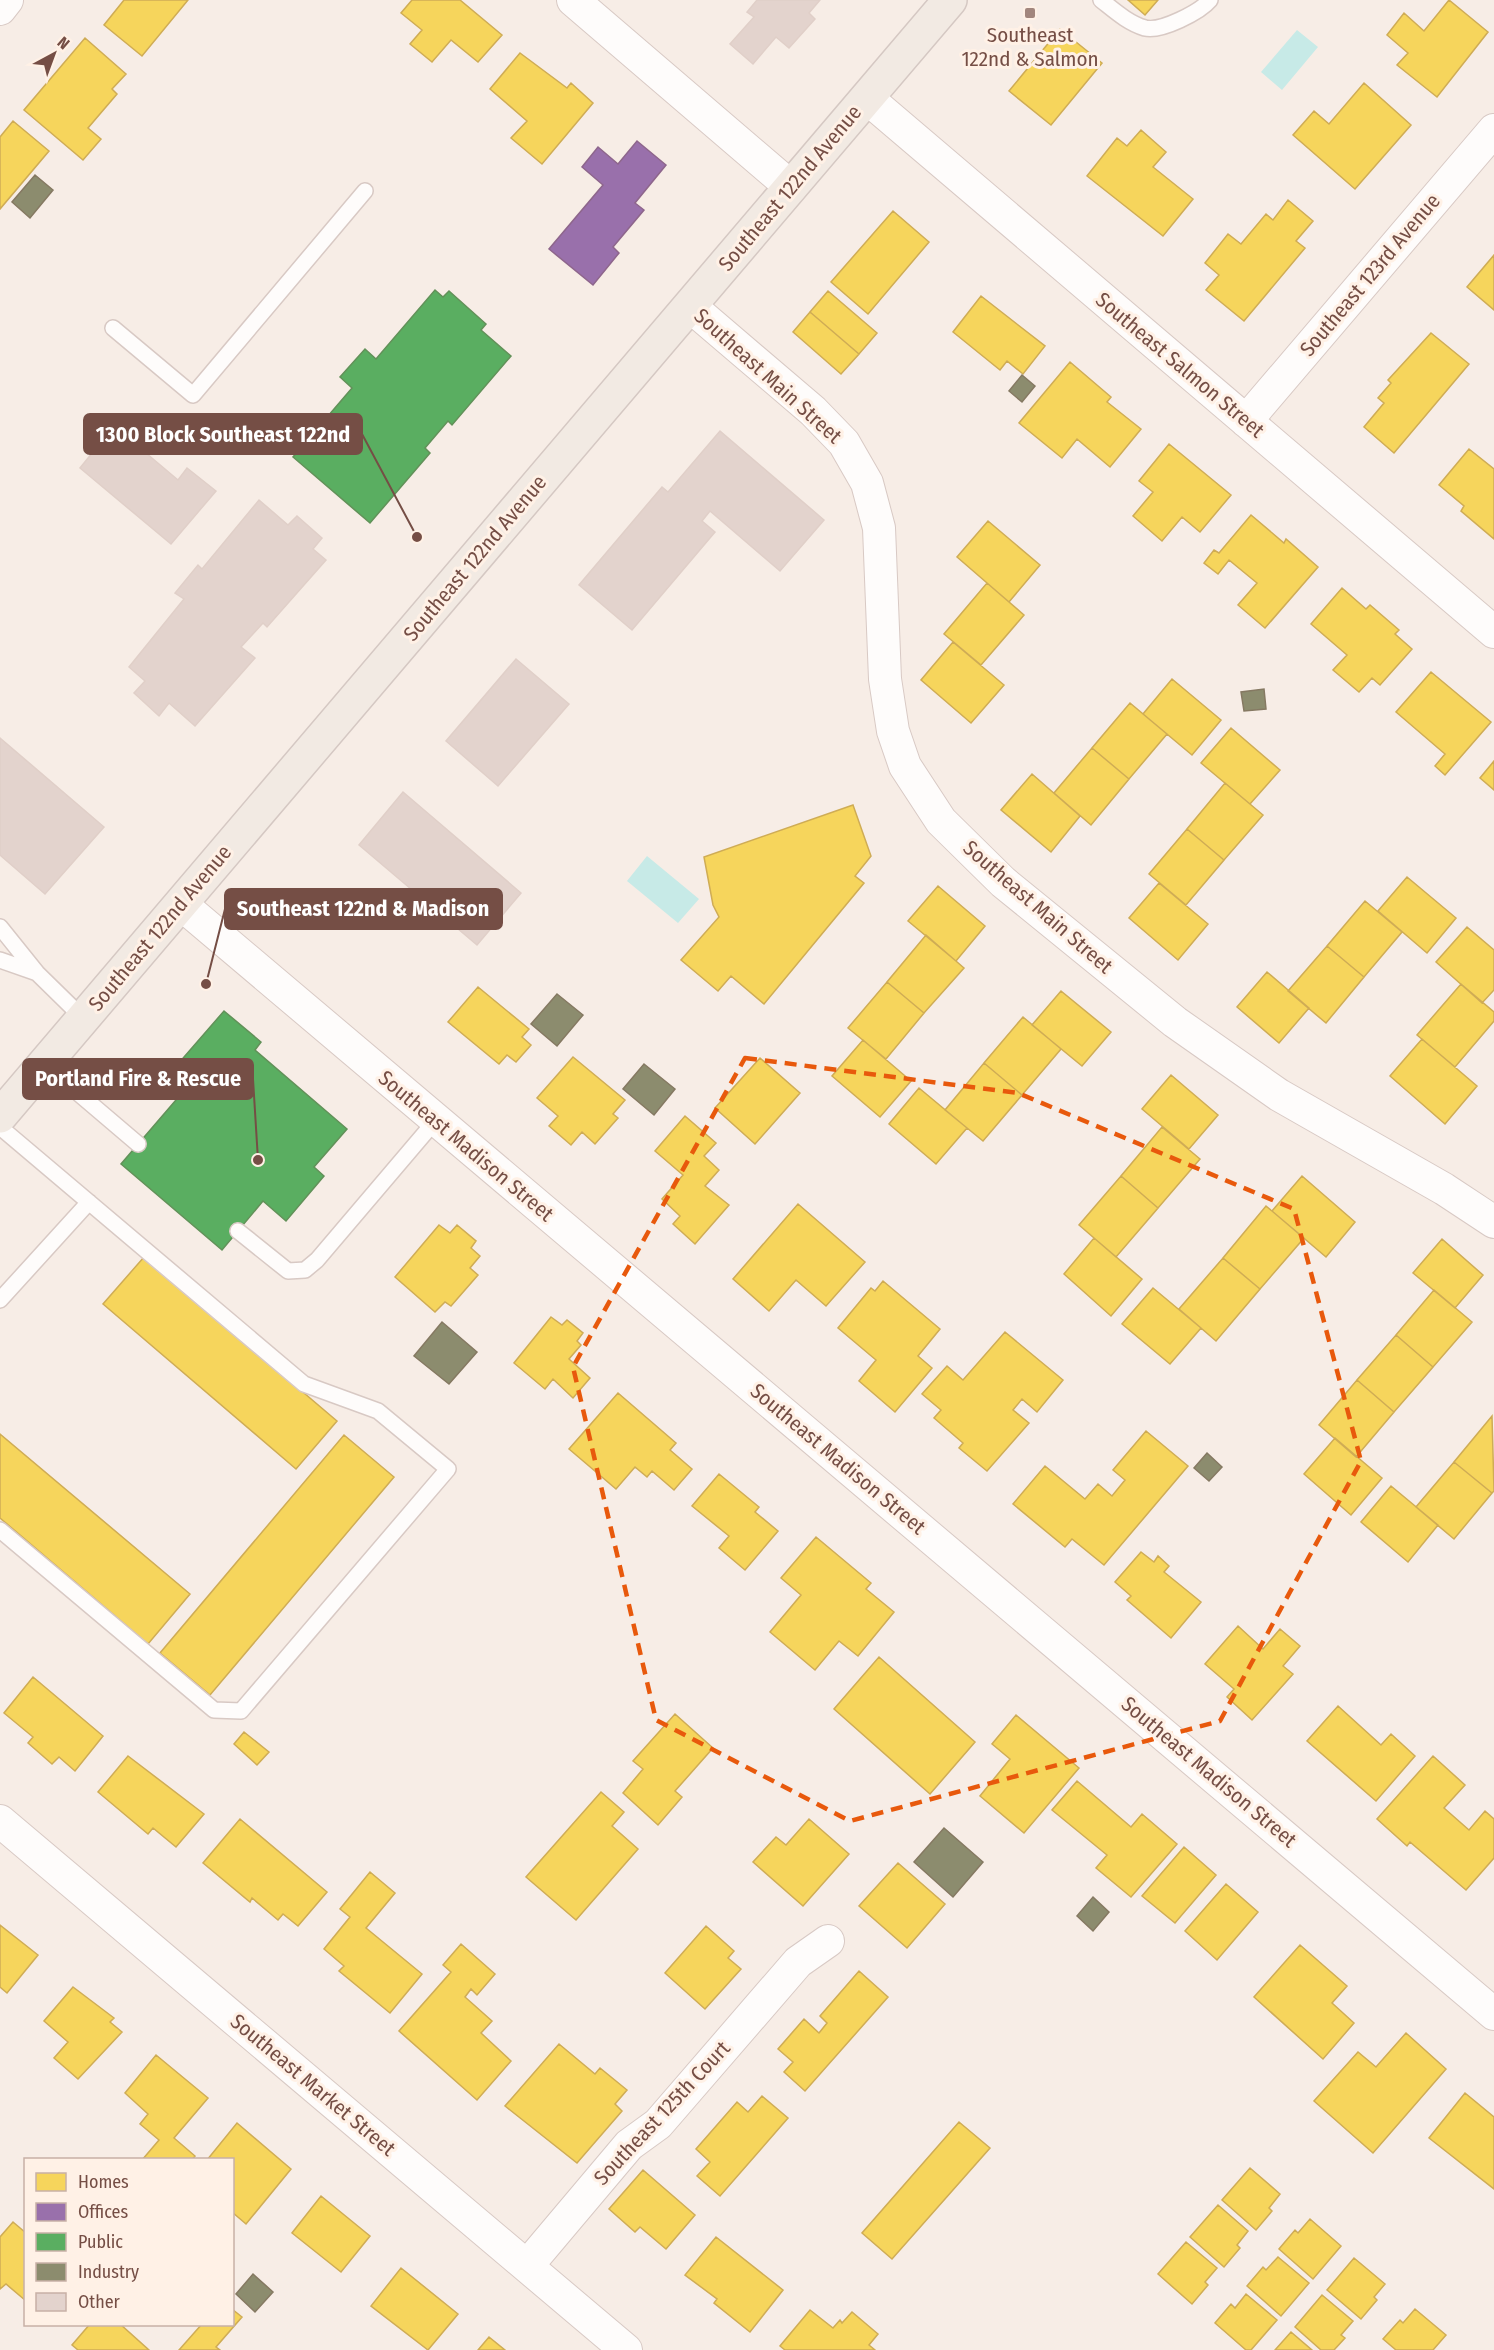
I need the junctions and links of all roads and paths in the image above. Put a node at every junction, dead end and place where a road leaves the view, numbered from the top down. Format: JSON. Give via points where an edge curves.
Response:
{"nodes":[{"id":1,"x":7,"y":0,"type":"edge"},
{"id":2,"x":573,"y":0,"type":"edge"},
{"id":3,"x":1101,"y":0,"type":"edge"},
{"id":4,"x":1210,"y":0,"type":"edge"},
{"id":5,"x":942,"y":3,"type":"edge"},
{"id":6,"x":0,"y":9,"type":"edge"},
{"id":7,"x":867,"y":98,"type":"junction"},
{"id":8,"x":1494,"y":130,"type":"edge"},
{"id":9,"x":790,"y":187,"type":"junction"},
{"id":10,"x":365,"y":191,"type":"dead end"},
{"id":11,"x":690,"y":306,"type":"junction"},
{"id":12,"x":113,"y":328,"type":"dead end"},
{"id":13,"x":1246,"y":421,"type":"junction"},
{"id":14,"x":1494,"y":632,"type":"edge"},
{"id":15,"x":181,"y":904,"type":"junction"},
{"id":16,"x":0,"y":927,"type":"edge"},
{"id":17,"x":0,"y":960,"type":"edge"},
{"id":18,"x":37,"y":973,"type":"junction"},
{"id":19,"x":83,"y":1018,"type":"junction"},
{"id":20,"x":44,"y":1064,"type":"junction"},
{"id":21,"x":0,"y":1116,"type":"edge"},
{"id":22,"x":436,"y":1120,"type":"junction"},
{"id":23,"x":0,"y":1127,"type":"edge"},
{"id":24,"x":138,"y":1144,"type":"dead end"},
{"id":25,"x":89,"y":1202,"type":"junction"},
{"id":26,"x":1494,"y":1222,"type":"edge"},
{"id":27,"x":238,"y":1231,"type":"dead end"},
{"id":28,"x":0,"y":1300,"type":"edge"},
{"id":29,"x":0,"y":1530,"type":"edge"},
{"id":30,"x":0,"y":1821,"type":"edge"},
{"id":31,"x":828,"y":1941,"type":"dead end"},
{"id":32,"x":1494,"y":2014,"type":"edge"},
{"id":33,"x":527,"y":2266,"type":"junction"},
{"id":34,"x":626,"y":2350,"type":"edge"}],
"edges":[{"from":1,"to":6,"type":"street"},
{"from":2,"to":9,"type":"street"},
{"from":3,"to":4,"type":"lane","via":[[1124,18],[1148,29],[1177,22]]},
{"from":5,"to":7,"type":"main road","name":"Southeast 122nd Avenue"},
{"from":7,"to":9,"type":"main road","name":"Southeast 122nd Avenue"},
{"from":7,"to":13,"type":"street","name":"Southeast Salmon Street"},
{"from":8,"to":13,"type":"street","name":"Southeast 123rd Avenue"},
{"from":9,"to":11,"type":"main road","name":"Southeast 122nd Avenue"},
{"from":10,"to":12,"type":"lane","via":[[192,395]]},
{"from":11,"to":15,"type":"main road","name":"Southeast 122nd Avenue"},
{"from":11,"to":26,"type":"street","name":"Southeast Main Street","via":[[813,411],[844,443],[867,483],[879,528],[885,679],[893,731],[904,766],[941,821],[1003,882],[1175,1022],[1279,1095]]},
{"from":13,"to":14,"type":"street","name":"Southeast Salmon Street"},
{"from":15,"to":19,"type":"main road","name":"Southeast 122nd Avenue"},
{"from":15,"to":22,"type":"street","name":"Southeast Madison Street"},
{"from":16,"to":18,"type":"lane"},
{"from":17,"to":18,"type":"lane"},
{"from":18,"to":19,"type":"lane"},
{"from":19,"to":20,"type":"main road","name":"Southeast 122nd Avenue"},
{"from":20,"to":21,"type":"main road","name":"Southeast 122nd Avenue"},
{"from":20,"to":24,"type":"lane"},
{"from":22,"to":27,"type":"lane","via":[[305,1270],[288,1271]]},
{"from":22,"to":32,"type":"street","name":"Southeast Madison Street"},
{"from":23,"to":25,"type":"lane"},
{"from":25,"to":28,"type":"lane"},
{"from":25,"to":29,"type":"lane","via":[[304,1384],[378,1411],[448,1469],[241,1711],[214,1710]]},
{"from":30,"to":33,"type":"street","name":"Southeast Market Street"},
{"from":31,"to":33,"type":"street","name":"Southeast 125th Court","via":[[798,1962],[658,2124],[629,2145]]},
{"from":33,"to":34,"type":"street","name":"Southeast Market Street"}]}
